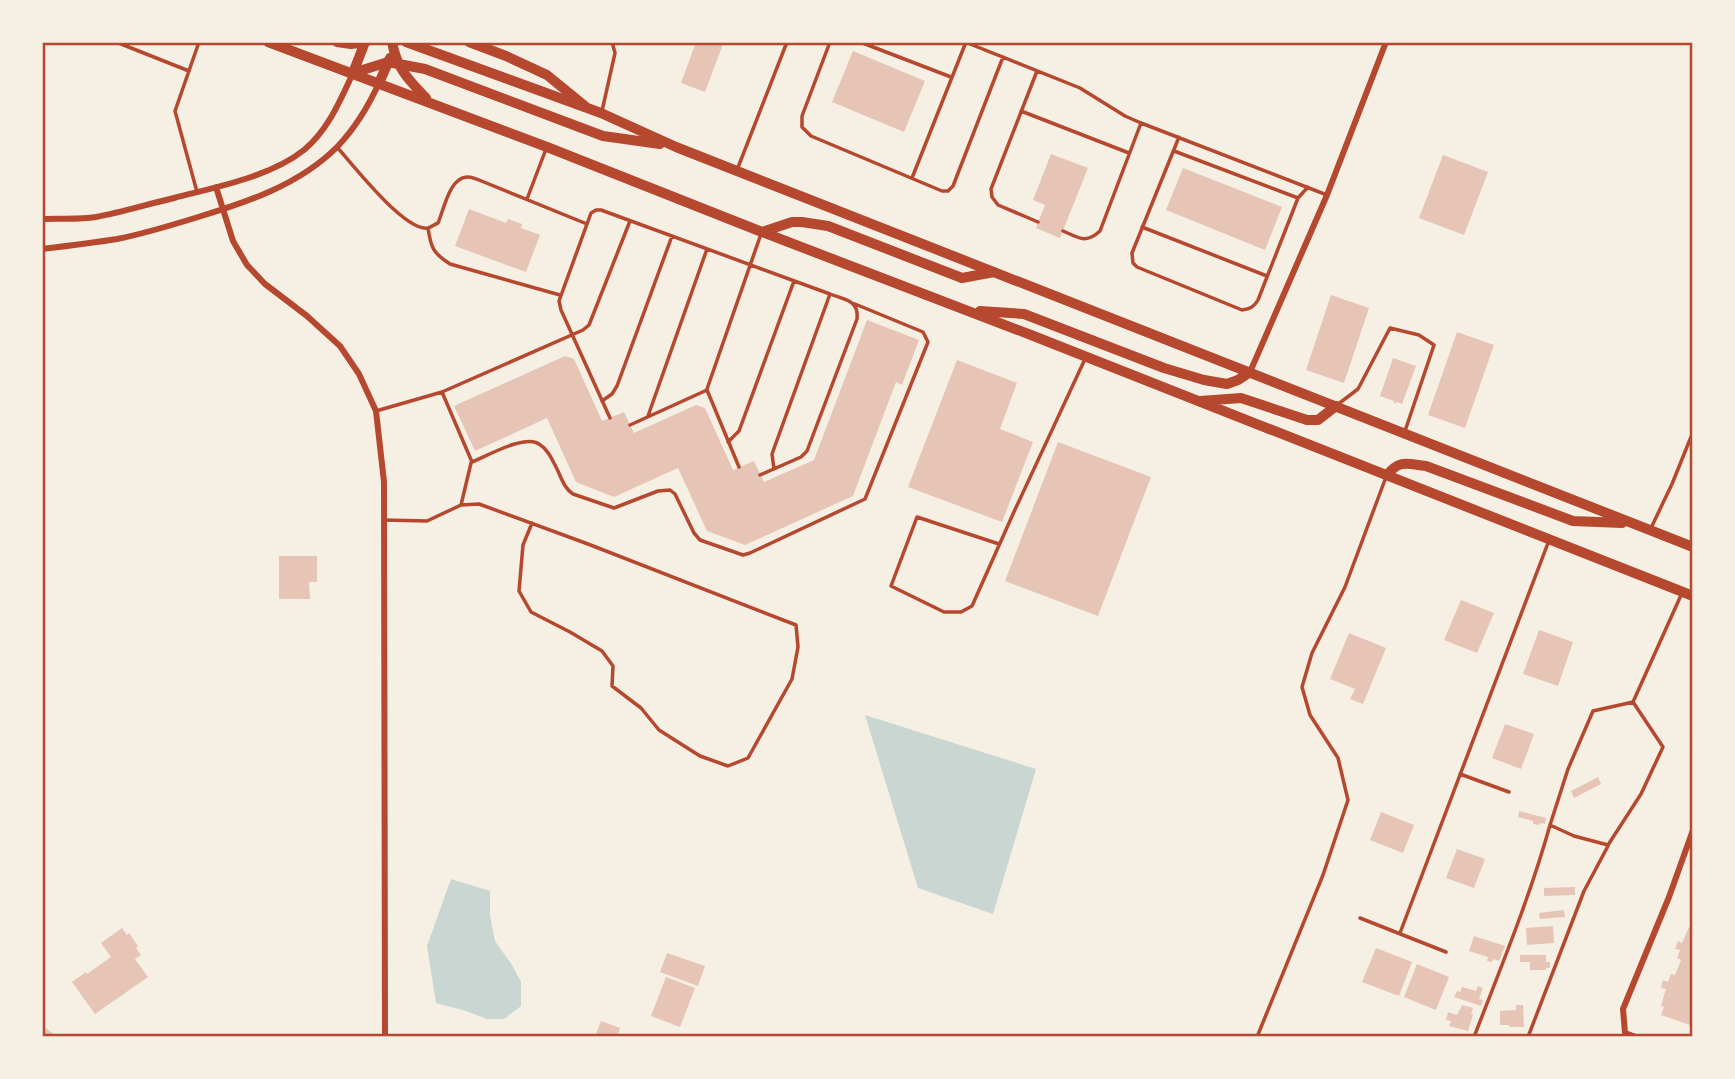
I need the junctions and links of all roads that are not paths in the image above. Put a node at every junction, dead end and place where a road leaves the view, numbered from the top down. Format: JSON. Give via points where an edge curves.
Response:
{"nodes":[{"id":1,"x":116,"y":42,"type":"edge"},
{"id":2,"x":199,"y":42,"type":"edge"},
{"id":3,"x":268,"y":42,"type":"edge"},
{"id":4,"x":337,"y":42,"type":"edge"},
{"id":5,"x":366,"y":42,"type":"edge"},
{"id":6,"x":406,"y":42,"type":"edge"},
{"id":7,"x":469,"y":42,"type":"edge"},
{"id":8,"x":612,"y":42,"type":"edge"},
{"id":9,"x":787,"y":42,"type":"edge"},
{"id":10,"x":830,"y":42,"type":"edge"},
{"id":11,"x":860,"y":42,"type":"edge"},
{"id":12,"x":965,"y":42,"type":"edge"},
{"id":13,"x":1386,"y":42,"type":"edge"},
{"id":14,"x":394,"y":45,"type":"edge"},
{"id":15,"x":1003,"y":57,"type":"junction"},
{"id":16,"x":393,"y":63,"type":"junction"},
{"id":17,"x":189,"y":71,"type":"junction"},
{"id":18,"x":1037,"y":71,"type":"junction"},
{"id":19,"x":353,"y":74,"type":"junction"},
{"id":20,"x":951,"y":77,"type":"junction"},
{"id":21,"x":379,"y":83,"type":"junction"},
{"id":22,"x":430,"y":103,"type":"junction"},
{"id":23,"x":588,"y":109,"type":"junction"},
{"id":24,"x":1021,"y":111,"type":"junction"},
{"id":25,"x":601,"y":113,"type":"junction"},
{"id":26,"x":1141,"y":123,"type":"junction"},
{"id":27,"x":1179,"y":137,"type":"junction"},
{"id":28,"x":337,"y":147,"type":"junction"},
{"id":29,"x":547,"y":147,"type":"junction"},
{"id":30,"x":676,"y":147,"type":"junction"},
{"id":31,"x":1174,"y":151,"type":"junction"},
{"id":32,"x":1129,"y":153,"type":"junction"},
{"id":33,"x":737,"y":170,"type":"junction"},
{"id":34,"x":912,"y":178,"type":"junction"},
{"id":35,"x":216,"y":187,"type":"junction"},
{"id":36,"x":1308,"y":187,"type":"junction"},
{"id":37,"x":197,"y":192,"type":"junction"},
{"id":38,"x":1327,"y":195,"type":"junction"},
{"id":39,"x":1298,"y":198,"type":"junction"},
{"id":40,"x":527,"y":199,"type":"junction"},
{"id":41,"x":223,"y":209,"type":"junction"},
{"id":42,"x":42,"y":219,"type":"edge"},
{"id":43,"x":630,"y":221,"type":"junction"},
{"id":44,"x":1038,"y":222,"type":"dead end"},
{"id":45,"x":587,"y":224,"type":"junction"},
{"id":46,"x":1142,"y":227,"type":"junction"},
{"id":47,"x":428,"y":228,"type":"junction"},
{"id":48,"x":1063,"y":231,"type":"dead end"},
{"id":49,"x":762,"y":232,"type":"junction"},
{"id":50,"x":671,"y":236,"type":"junction"},
{"id":51,"x":42,"y":249,"type":"edge"},
{"id":52,"x":707,"y":249,"type":"junction"},
{"id":53,"x":751,"y":264,"type":"junction"},
{"id":54,"x":994,"y":272,"type":"junction"},
{"id":55,"x":1268,"y":276,"type":"junction"},
{"id":56,"x":794,"y":281,"type":"junction"},
{"id":57,"x":830,"y":294,"type":"junction"},
{"id":58,"x":561,"y":296,"type":"junction"},
{"id":59,"x":855,"y":304,"type":"junction"},
{"id":60,"x":967,"y":310,"type":"junction"},
{"id":61,"x":571,"y":334,"type":"junction"},
{"id":62,"x":1086,"y":358,"type":"junction"},
{"id":63,"x":1250,"y":372,"type":"junction"},
{"id":64,"x":707,"y":390,"type":"junction"},
{"id":65,"x":442,"y":392,"type":"junction"},
{"id":66,"x":602,"y":401,"type":"junction"},
{"id":67,"x":1198,"y":401,"type":"junction"},
{"id":68,"x":1336,"y":406,"type":"junction"},
{"id":69,"x":376,"y":411,"type":"junction"},
{"id":70,"x":648,"y":416,"type":"junction"},
{"id":71,"x":610,"y":418,"type":"dead end"},
{"id":72,"x":630,"y":425,"type":"dead end"},
{"id":73,"x":1693,"y":432,"type":"edge"},
{"id":74,"x":1405,"y":433,"type":"junction"},
{"id":75,"x":729,"y":442,"type":"junction"},
{"id":76,"x":472,"y":462,"type":"junction"},
{"id":77,"x":739,"y":467,"type":"dead end"},
{"id":78,"x":774,"y":469,"type":"junction"},
{"id":79,"x":760,"y":475,"type":"dead end"},
{"id":80,"x":1387,"y":475,"type":"junction"},
{"id":81,"x":461,"y":505,"type":"junction"},
{"id":82,"x":384,"y":520,"type":"junction"},
{"id":83,"x":532,"y":523,"type":"junction"},
{"id":84,"x":1632,"y":523,"type":"junction"},
{"id":85,"x":1650,"y":530,"type":"junction"},
{"id":86,"x":1549,"y":539,"type":"junction"},
{"id":87,"x":999,"y":544,"type":"junction"},
{"id":88,"x":1693,"y":547,"type":"edge"},
{"id":89,"x":1690,"y":592,"type":"edge"},
{"id":90,"x":1633,"y":702,"type":"junction"},
{"id":91,"x":1460,"y":774,"type":"junction"},
{"id":92,"x":1509,"y":792,"type":"dead end"},
{"id":93,"x":1550,"y":825,"type":"junction"},
{"id":94,"x":1693,"y":830,"type":"edge"},
{"id":95,"x":1608,"y":845,"type":"junction"},
{"id":96,"x":1360,"y":918,"type":"dead end"},
{"id":97,"x":1400,"y":933,"type":"junction"},
{"id":98,"x":1446,"y":952,"type":"dead end"},
{"id":99,"x":1624,"y":1035,"type":"edge"},
{"id":100,"x":385,"y":1037,"type":"edge"},
{"id":101,"x":1257,"y":1037,"type":"edge"},
{"id":102,"x":1474,"y":1037,"type":"edge"},
{"id":103,"x":1528,"y":1037,"type":"edge"},
{"id":104,"x":1636,"y":1037,"type":"edge"}],
"edges":[{"from":1,"to":17,"type":"lane"},
{"from":2,"to":17,"type":"lane"},
{"from":3,"to":19,"type":"main road"},
{"from":4,"to":5,"type":"main road"},
{"from":5,"to":19,"type":"main road"},
{"from":6,"to":23,"type":"main road"},
{"from":7,"to":23,"type":"main road","via":[[547,75]]},
{"from":8,"to":25,"type":"lane","via":[[615,53]]},
{"from":9,"to":33,"type":"lane"},
{"from":10,"to":34,"type":"lane","via":[[802,127],[811,136]]},
{"from":11,"to":20,"type":"lane"},
{"from":12,"to":15,"type":"lane"},
{"from":12,"to":20,"type":"lane"},
{"from":13,"to":38,"type":"street"},
{"from":14,"to":16,"type":"main road"},
{"from":15,"to":18,"type":"lane"},
{"from":15,"to":34,"type":"lane","via":[[953,186],[942,191]]},
{"from":16,"to":19,"type":"main road"},
{"from":16,"to":21,"type":"main road"},
{"from":16,"to":22,"type":"main road"},
{"from":16,"to":30,"type":"main road","via":[[425,69],[603,136]]},
{"from":17,"to":37,"type":"lane","via":[[175,111]]},
{"from":18,"to":24,"type":"lane"},
{"from":18,"to":26,"type":"lane","via":[[1080,88]]},
{"from":19,"to":21,"type":"main road"},
{"from":19,"to":35,"type":"street","via":[[331,117],[303,151],[251,177]]},
{"from":20,"to":34,"type":"lane"},
{"from":21,"to":22,"type":"main road"},
{"from":21,"to":28,"type":"street","via":[[363,115]]},
{"from":22,"to":29,"type":"main road"},
{"from":23,"to":25,"type":"main road"},
{"from":24,"to":32,"type":"lane"},
{"from":24,"to":44,"type":"lane","via":[[991,188],[992,197],[998,205]]},
{"from":25,"to":30,"type":"main road"},
{"from":26,"to":27,"type":"lane"},
{"from":26,"to":32,"type":"lane"},
{"from":27,"to":31,"type":"lane"},
{"from":27,"to":36,"type":"lane"},
{"from":28,"to":41,"type":"street","via":[[270,192]]},
{"from":28,"to":47,"type":"lane","via":[[397,214]]},
{"from":29,"to":40,"type":"lane"},
{"from":29,"to":49,"type":"main road"},
{"from":30,"to":33,"type":"main road"},
{"from":31,"to":39,"type":"lane"},
{"from":31,"to":46,"type":"lane"},
{"from":32,"to":48,"type":"lane","via":[[1100,231],[1084,239]]},
{"from":33,"to":54,"type":"main road"},
{"from":35,"to":37,"type":"street"},
{"from":35,"to":41,"type":"street"},
{"from":36,"to":38,"type":"lane"},
{"from":36,"to":39,"type":"lane"},
{"from":37,"to":42,"type":"street","via":[[93,217]]},
{"from":38,"to":63,"type":"street"},
{"from":39,"to":55,"type":"lane"},
{"from":40,"to":45,"type":"lane"},
{"from":40,"to":47,"type":"lane","via":[[479,180],[460,178],[452,186],[438,223]]},
{"from":41,"to":51,"type":"street","via":[[118,238]]},
{"from":41,"to":69,"type":"street","via":[[247,265],[340,346]]},
{"from":43,"to":45,"type":"lane","via":[[596,210]]},
{"from":43,"to":50,"type":"lane"},
{"from":43,"to":61,"type":"lane","via":[[589,325]]},
{"from":45,"to":58,"type":"lane"},
{"from":46,"to":55,"type":"lane"},
{"from":46,"to":55,"type":"lane","via":[[1132,253],[1137,267],[1242,310],[1254,307]]},
{"from":47,"to":58,"type":"lane","via":[[433,249],[450,264]]},
{"from":49,"to":53,"type":"lane"},
{"from":49,"to":54,"type":"main road","via":[[792,222],[828,226],[962,278]]},
{"from":49,"to":60,"type":"main road"},
{"from":50,"to":52,"type":"lane"},
{"from":50,"to":66,"type":"lane","via":[[617,386]]},
{"from":52,"to":53,"type":"lane"},
{"from":52,"to":70,"type":"lane"},
{"from":53,"to":56,"type":"lane"},
{"from":53,"to":64,"type":"lane"},
{"from":54,"to":63,"type":"main road"},
{"from":56,"to":57,"type":"lane"},
{"from":56,"to":75,"type":"lane","via":[[739,431]]},
{"from":57,"to":59,"type":"lane"},
{"from":57,"to":78,"type":"lane","via":[[772,454]]},
{"from":58,"to":61,"type":"lane","via":[[561,310]]},
{"from":59,"to":76,"type":"lane","via":[[923,332],[928,342],[864,499],[750,553],[743,555],[699,540],[670,490],[614,508],[573,494],[537,442],[510,446]]},
{"from":59,"to":78,"type":"lane","via":[[857,319],[807,451]]},
{"from":60,"to":62,"type":"main road"},
{"from":60,"to":63,"type":"main road","via":[[1024,314],[1204,380],[1227,384]]},
{"from":61,"to":65,"type":"lane"},
{"from":61,"to":66,"type":"lane"},
{"from":62,"to":67,"type":"main road"},
{"from":62,"to":87,"type":"lane"},
{"from":63,"to":68,"type":"main road"},
{"from":64,"to":70,"type":"lane"},
{"from":64,"to":75,"type":"lane"},
{"from":65,"to":69,"type":"lane"},
{"from":65,"to":76,"type":"lane"},
{"from":66,"to":71,"type":"lane"},
{"from":67,"to":68,"type":"main road","via":[[1241,398],[1307,420],[1318,420]]},
{"from":67,"to":80,"type":"main road"},
{"from":68,"to":74,"type":"main road"},
{"from":68,"to":74,"type":"lane","via":[[1358,389],[1390,328],[1419,335],[1434,345]]},
{"from":69,"to":82,"type":"street"},
{"from":70,"to":72,"type":"lane"},
{"from":73,"to":85,"type":"lane"},
{"from":74,"to":84,"type":"main road"},
{"from":75,"to":77,"type":"lane"},
{"from":76,"to":81,"type":"lane"},
{"from":78,"to":79,"type":"lane"},
{"from":80,"to":84,"type":"main road","via":[[1404,463],[1426,466],[1573,521]]},
{"from":80,"to":86,"type":"main road"},
{"from":80,"to":101,"type":"lane","via":[[1302,687],[1310,715],[1338,758],[1348,800],[1323,875]]},
{"from":81,"to":82,"type":"lane","via":[[428,521]]},
{"from":81,"to":83,"type":"lane","via":[[479,503]]},
{"from":82,"to":100,"type":"street"},
{"from":83,"to":83,"type":"lane","via":[[796,625],[798,647],[792,679],[748,758],[729,766],[700,756],[659,730],[641,708],[612,686],[613,666],[602,652],[531,612],[519,591],[523,545]]},
{"from":84,"to":85,"type":"main road"},
{"from":85,"to":88,"type":"main road"},
{"from":86,"to":89,"type":"main road"},
{"from":86,"to":91,"type":"lane"},
{"from":87,"to":87,"type":"lane","via":[[972,606],[961,611],[944,611],[891,586],[917,517]]},
{"from":89,"to":90,"type":"lane"},
{"from":90,"to":93,"type":"lane","via":[[1593,711]]},
{"from":90,"to":95,"type":"lane","via":[[1663,747],[1642,794]]},
{"from":91,"to":92,"type":"lane"},
{"from":91,"to":97,"type":"lane"},
{"from":93,"to":95,"type":"lane"},
{"from":93,"to":102,"type":"lane"},
{"from":94,"to":99,"type":"street","via":[[1623,1009]]},
{"from":95,"to":103,"type":"lane","via":[[1584,891]]},
{"from":96,"to":97,"type":"lane"},
{"from":97,"to":98,"type":"lane"},
{"from":99,"to":104,"type":"street"}]}
